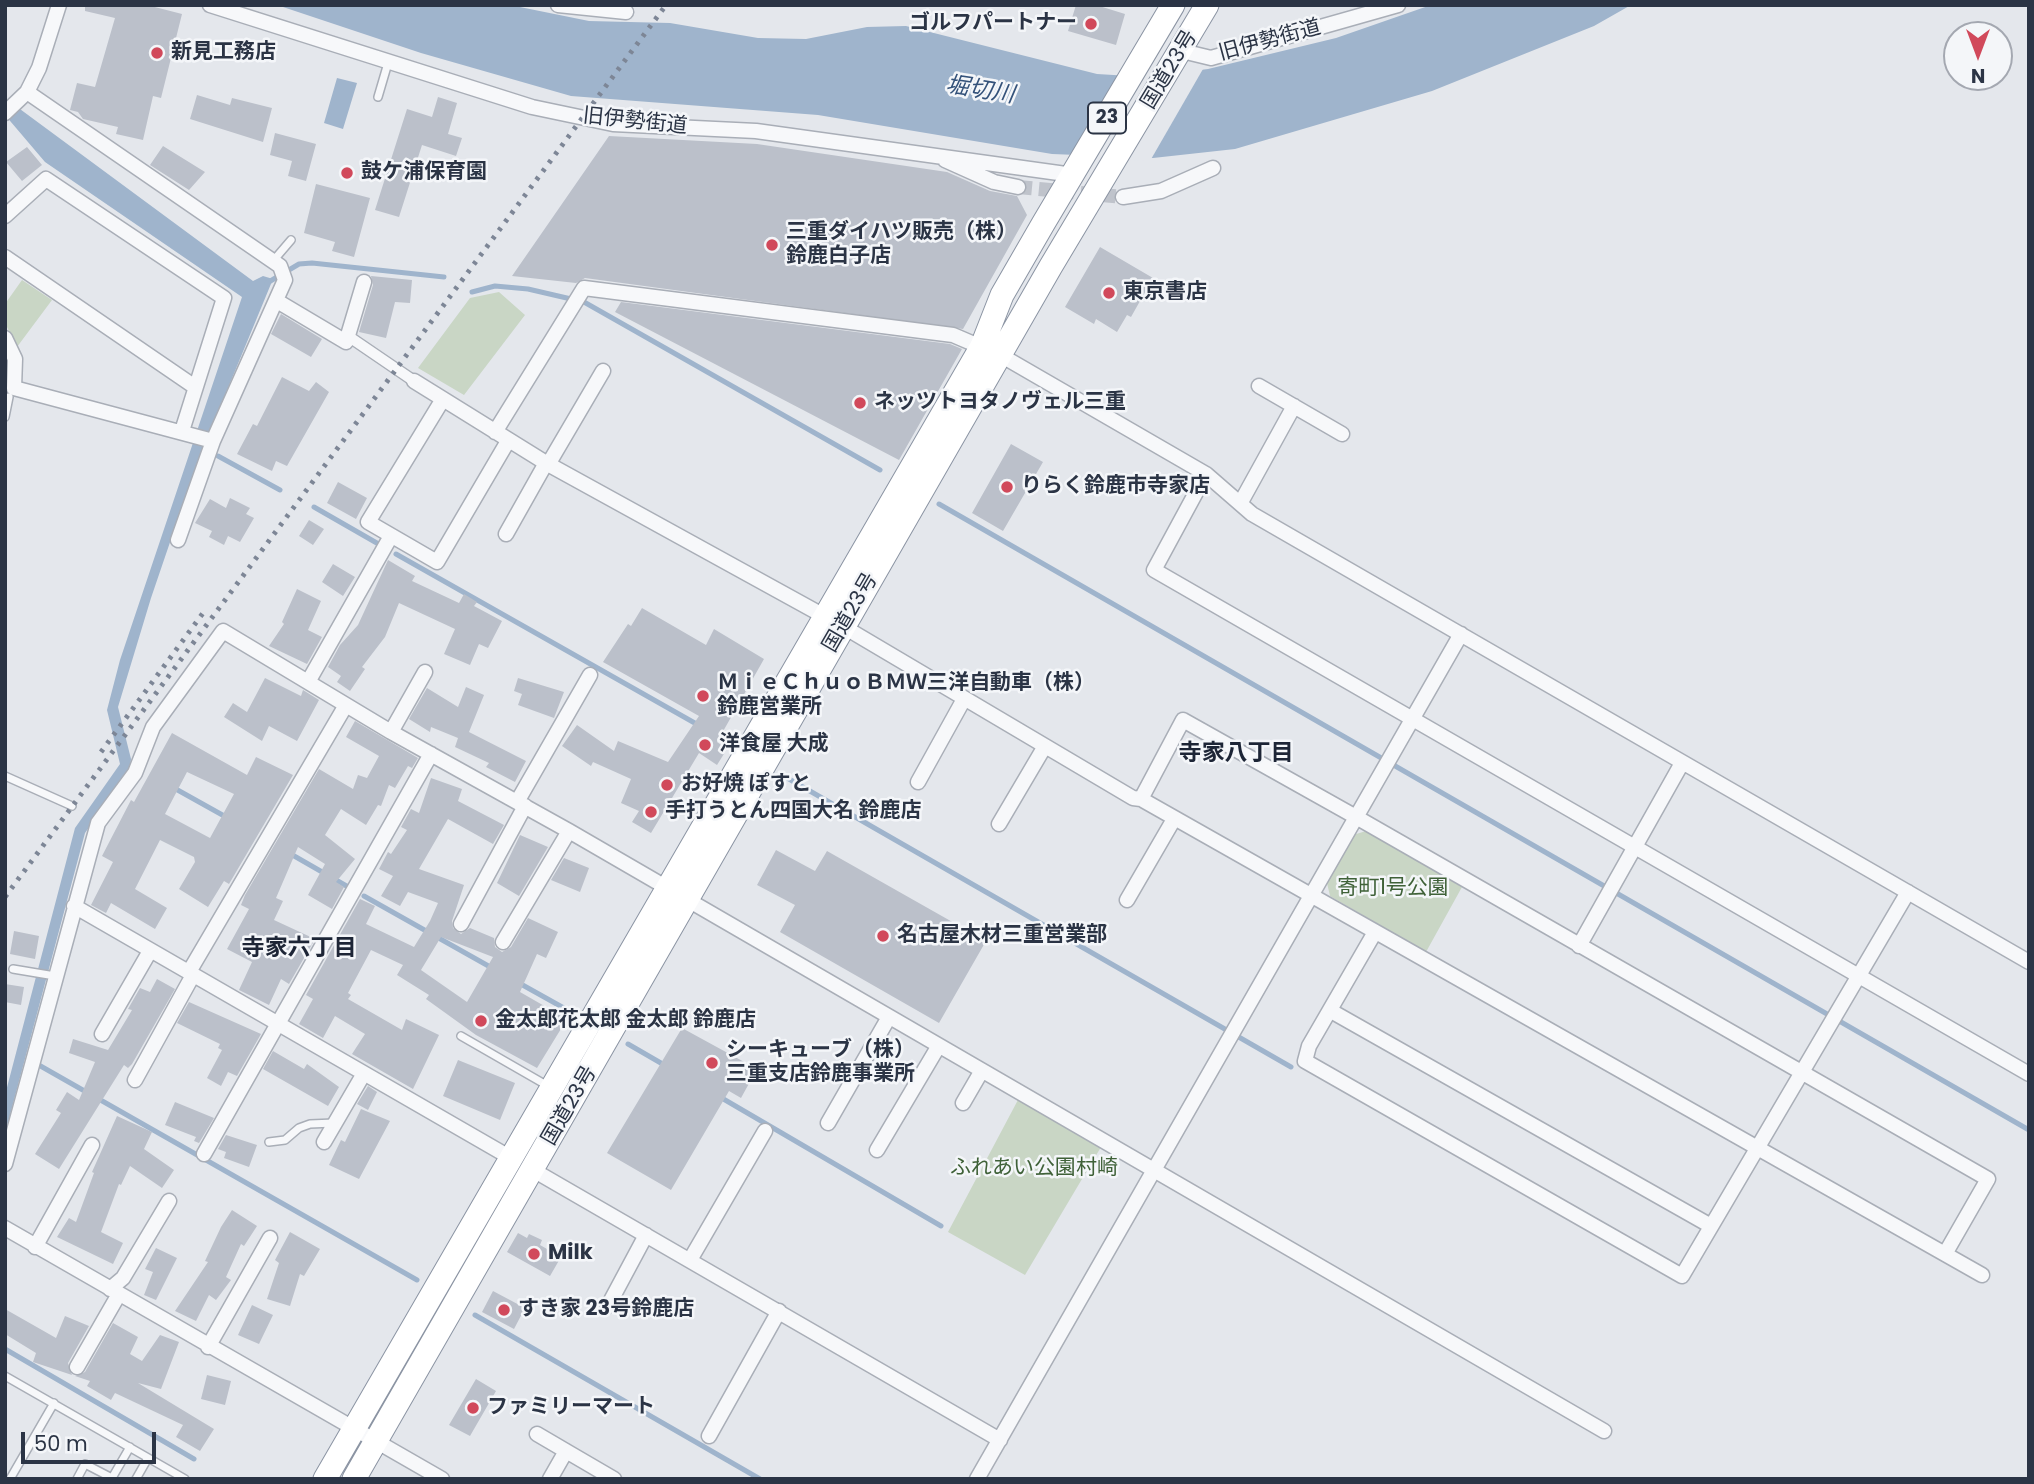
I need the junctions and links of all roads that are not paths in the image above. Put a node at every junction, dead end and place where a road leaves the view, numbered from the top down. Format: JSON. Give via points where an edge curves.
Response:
{"nodes":[{"id":1,"x":59,"y":5,"type":"edge"},
{"id":2,"x":210,"y":5,"type":"edge"},
{"id":3,"x":558,"y":5,"type":"edge"},
{"id":4,"x":1207,"y":5,"type":"edge"},
{"id":5,"x":1398,"y":5,"type":"edge"},
{"id":6,"x":1164,"y":8,"type":"edge"},
{"id":7,"x":626,"y":12,"type":"dead end"},
{"id":8,"x":1182,"y":51,"type":"junction"},
{"id":9,"x":388,"y":63,"type":"junction"},
{"id":10,"x":24,"y":95,"type":"junction"},
{"id":11,"x":378,"y":97,"type":"dead end"},
{"id":12,"x":5,"y":113,"type":"edge"},
{"id":13,"x":940,"y":157,"type":"junction"},
{"id":14,"x":1213,"y":168,"type":"dead end"},
{"id":15,"x":1075,"y":172,"type":"junction"},
{"id":16,"x":1018,"y":187,"type":"tunnel mouth"},
{"id":17,"x":1123,"y":197,"type":"tunnel mouth"},
{"id":18,"x":5,"y":216,"type":"edge"},
{"id":19,"x":291,"y":240,"type":"dead end"},
{"id":20,"x":5,"y":257,"type":"edge"},
{"id":21,"x":279,"y":269,"type":"junction"},
{"id":22,"x":364,"y":282,"type":"dead end"},
{"id":23,"x":277,"y":301,"type":"junction"},
{"id":24,"x":348,"y":336,"type":"junction"},
{"id":25,"x":5,"y":338,"type":"edge"},
{"id":26,"x":992,"y":351,"type":"junction"},
{"id":27,"x":603,"y":371,"type":"dead end"},
{"id":28,"x":414,"y":382,"type":"joint"},
{"id":29,"x":1259,"y":386,"type":"dead end"},
{"id":30,"x":195,"y":387,"type":"junction"},
{"id":31,"x":10,"y":393,"type":"edge"},
{"id":32,"x":443,"y":399,"type":"junction"},
{"id":33,"x":1294,"y":406,"type":"junction"},
{"id":34,"x":5,"y":417,"type":"edge"},
{"id":35,"x":186,"y":432,"type":"junction"},
{"id":36,"x":495,"y":432,"type":"junction"},
{"id":37,"x":1342,"y":434,"type":"dead end"},
{"id":38,"x":213,"y":441,"type":"junction"},
{"id":39,"x":508,"y":441,"type":"junction"},
{"id":40,"x":548,"y":463,"type":"junction"},
{"id":41,"x":1206,"y":474,"type":"junction"},
{"id":42,"x":1241,"y":502,"type":"junction"},
{"id":43,"x":506,"y":534,"type":"dead end"},
{"id":44,"x":391,"y":536,"type":"junction"},
{"id":45,"x":178,"y":540,"type":"dead end"},
{"id":46,"x":834,"y":622,"type":"junction"},
{"id":47,"x":1461,"y":634,"type":"junction"},
{"id":48,"x":425,"y":672,"type":"dead end"},
{"id":49,"x":590,"y":675,"type":"dead end"},
{"id":50,"x":308,"y":681,"type":"junction"},
{"id":51,"x":964,"y":698,"type":"junction"},
{"id":52,"x":346,"y":705,"type":"junction"},
{"id":53,"x":1412,"y":719,"type":"junction"},
{"id":54,"x":391,"y":732,"type":"junction"},
{"id":55,"x":1045,"y":746,"type":"junction"},
{"id":56,"x":431,"y":754,"type":"junction"},
{"id":57,"x":1682,"y":763,"type":"junction"},
{"id":58,"x":5,"y":776,"type":"edge"},
{"id":59,"x":918,"y":782,"type":"dead end"},
{"id":60,"x":1141,"y":799,"type":"junction"},
{"id":61,"x":521,"y":804,"type":"junction"},
{"id":62,"x":72,"y":806,"type":"dead end"},
{"id":63,"x":1356,"y":817,"type":"junction"},
{"id":64,"x":1174,"y":819,"type":"junction"},
{"id":65,"x":999,"y":824,"type":"dead end"},
{"id":66,"x":569,"y":831,"type":"junction"},
{"id":67,"x":1634,"y":846,"type":"junction"},
{"id":68,"x":1908,"y":892,"type":"junction"},
{"id":69,"x":677,"y":895,"type":"junction"},
{"id":70,"x":1311,"y":896,"type":"junction"},
{"id":71,"x":1127,"y":900,"type":"dead end"},
{"id":72,"x":74,"y":906,"type":"junction"},
{"id":73,"x":461,"y":924,"type":"dead end"},
{"id":74,"x":1374,"y":932,"type":"junction"},
{"id":75,"x":503,"y":942,"type":"dead end"},
{"id":76,"x":1579,"y":946,"type":"junction"},
{"id":77,"x":150,"y":951,"type":"junction"},
{"id":78,"x":2029,"y":961,"type":"edge"},
{"id":79,"x":13,"y":969,"type":"dead end"},
{"id":80,"x":191,"y":974,"type":"junction"},
{"id":81,"x":1857,"y":975,"type":"junction"},
{"id":82,"x":52,"y":976,"type":"junction"},
{"id":83,"x":1331,"y":1011,"type":"junction"},
{"id":84,"x":889,"y":1017,"type":"junction"},
{"id":85,"x":277,"y":1024,"type":"junction"},
{"id":86,"x":102,"y":1034,"type":"dead end"},
{"id":87,"x":461,"y":1036,"type":"dead end"},
{"id":88,"x":938,"y":1047,"type":"junction"},
{"id":89,"x":981,"y":1072,"type":"junction"},
{"id":90,"x":1800,"y":1072,"type":"junction"},
{"id":91,"x":363,"y":1074,"type":"junction"},
{"id":92,"x":2029,"y":1074,"type":"edge"},
{"id":93,"x":135,"y":1080,"type":"dead end"},
{"id":94,"x":552,"y":1088,"type":"junction"},
{"id":95,"x":963,"y":1103,"type":"dead end"},
{"id":96,"x":335,"y":1122,"type":"junction"},
{"id":97,"x":828,"y":1123,"type":"dead end"},
{"id":98,"x":765,"y":1131,"type":"dead end"},
{"id":99,"x":269,"y":1142,"type":"dead end"},
{"id":100,"x":324,"y":1142,"type":"dead end"},
{"id":101,"x":92,"y":1145,"type":"dead end"},
{"id":102,"x":1757,"y":1147,"type":"junction"},
{"id":103,"x":877,"y":1150,"type":"dead end"},
{"id":104,"x":204,"y":1154,"type":"dead end"},
{"id":105,"x":511,"y":1158,"type":"junction"},
{"id":106,"x":5,"y":1164,"type":"edge"},
{"id":107,"x":1153,"y":1169,"type":"junction"},
{"id":108,"x":533,"y":1170,"type":"junction"},
{"id":109,"x":169,"y":1201,"type":"dead end"},
{"id":110,"x":1711,"y":1226,"type":"junction"},
{"id":111,"x":5,"y":1228,"type":"edge"},
{"id":112,"x":646,"y":1235,"type":"junction"},
{"id":113,"x":270,"y":1238,"type":"dead end"},
{"id":114,"x":35,"y":1247,"type":"junction"},
{"id":115,"x":1945,"y":1255,"type":"junction"},
{"id":116,"x":690,"y":1260,"type":"junction"},
{"id":117,"x":1982,"y":1275,"type":"dead end"},
{"id":118,"x":114,"y":1292,"type":"junction"},
{"id":119,"x":608,"y":1306,"type":"dead end"},
{"id":120,"x":779,"y":1311,"type":"junction"},
{"id":121,"x":208,"y":1347,"type":"junction"},
{"id":122,"x":77,"y":1367,"type":"dead end"},
{"id":123,"x":5,"y":1376,"type":"edge"},
{"id":124,"x":54,"y":1403,"type":"junction"},
{"id":125,"x":354,"y":1428,"type":"junction"},
{"id":126,"x":1605,"y":1432,"type":"dead end"},
{"id":127,"x":537,"y":1434,"type":"dead end"},
{"id":128,"x":709,"y":1436,"type":"dead end"},
{"id":129,"x":375,"y":1440,"type":"junction"},
{"id":130,"x":1000,"y":1440,"type":"junction"},
{"id":131,"x":130,"y":1447,"type":"junction"},
{"id":132,"x":566,"y":1451,"type":"junction"},
{"id":133,"x":148,"y":1458,"type":"junction"},
{"id":134,"x":10,"y":1479,"type":"edge"},
{"id":135,"x":77,"y":1479,"type":"edge"},
{"id":136,"x":136,"y":1479,"type":"edge"},
{"id":137,"x":185,"y":1479,"type":"edge"},
{"id":138,"x":325,"y":1479,"type":"edge"},
{"id":139,"x":354,"y":1479,"type":"edge"},
{"id":140,"x":442,"y":1479,"type":"edge"},
{"id":141,"x":550,"y":1479,"type":"edge"},
{"id":142,"x":614,"y":1479,"type":"edge"},
{"id":143,"x":977,"y":1479,"type":"edge"}],
"edges":[{"from":1,"to":10,"type":"street"},
{"from":2,"to":9,"type":"street","name":"旧伊勢街道"},
{"from":3,"to":7,"type":"street"},
{"from":4,"to":8,"type":"highway","name":"国道23号","number":"23"},
{"from":5,"to":8,"type":"street","name":"旧伊勢街道","via":[[1211,58]]},
{"from":6,"to":15,"type":"highway","name":"国道23号","number":"23","via":[[1137,68]]},
{"from":8,"to":26,"type":"highway","name":"国道23号","number":"23","via":[[1051,266]]},
{"from":9,"to":11,"type":"lane"},
{"from":9,"to":13,"type":"street","name":"旧伊勢街道","via":[[532,107],[613,124],[756,131]]},
{"from":10,"to":12,"type":"street"},
{"from":10,"to":21,"type":"street"},
{"from":13,"to":15,"type":"street","name":"旧伊勢街道"},
{"from":13,"to":16,"type":"street","via":[[982,178]]},
{"from":14,"to":17,"type":"street","via":[[1161,191]]},
{"from":15,"to":26,"type":"highway","name":"国道23号","number":"23","via":[[1002,295]]},
{"from":18,"to":30,"type":"street","via":[[46,179],[224,298]]},
{"from":19,"to":21,"type":"lane"},
{"from":20,"to":30,"type":"street"},
{"from":21,"to":23,"type":"street"},
{"from":22,"to":24,"type":"street"},
{"from":23,"to":24,"type":"street","via":[[346,342]]},
{"from":23,"to":38,"type":"street"},
{"from":24,"to":28,"type":"street"},
{"from":25,"to":31,"type":"street","via":[[15,359]]},
{"from":26,"to":36,"type":"street","via":[[953,335],[584,288]]},
{"from":26,"to":41,"type":"street"},
{"from":26,"to":46,"type":"highway","name":"国道23号","number":"23"},
{"from":27,"to":40,"type":"street"},
{"from":28,"to":32,"type":"street"},
{"from":29,"to":33,"type":"street"},
{"from":30,"to":35,"type":"street"},
{"from":31,"to":34,"type":"lane"},
{"from":31,"to":35,"type":"street"},
{"from":32,"to":36,"type":"street"},
{"from":32,"to":44,"type":"street","via":[[368,522]]},
{"from":33,"to":37,"type":"street"},
{"from":33,"to":42,"type":"street"},
{"from":35,"to":38,"type":"street"},
{"from":36,"to":39,"type":"street"},
{"from":38,"to":45,"type":"street"},
{"from":39,"to":40,"type":"street"},
{"from":39,"to":44,"type":"street","via":[[437,562]]},
{"from":40,"to":43,"type":"street"},
{"from":40,"to":46,"type":"street"},
{"from":41,"to":42,"type":"street"},
{"from":41,"to":53,"type":"street","via":[[1154,570]]},
{"from":42,"to":47,"type":"street","via":[[1252,514]]},
{"from":44,"to":50,"type":"street"},
{"from":46,"to":51,"type":"street"},
{"from":46,"to":69,"type":"highway","name":"国道23号","number":"23"},
{"from":47,"to":53,"type":"street"},
{"from":47,"to":57,"type":"street"},
{"from":48,"to":54,"type":"street"},
{"from":49,"to":61,"type":"street"},
{"from":50,"to":52,"type":"street"},
{"from":50,"to":72,"type":"street","via":[[223,631],[153,727],[135,773],[97,823]]},
{"from":51,"to":55,"type":"street"},
{"from":51,"to":59,"type":"street"},
{"from":52,"to":54,"type":"street"},
{"from":52,"to":80,"type":"street"},
{"from":53,"to":63,"type":"street"},
{"from":53,"to":67,"type":"street"},
{"from":54,"to":56,"type":"street"},
{"from":55,"to":60,"type":"street"},
{"from":55,"to":65,"type":"street"},
{"from":56,"to":61,"type":"street"},
{"from":56,"to":85,"type":"street"},
{"from":57,"to":67,"type":"street"},
{"from":57,"to":68,"type":"street"},
{"from":58,"to":62,"type":"lane"},
{"from":60,"to":63,"type":"street","via":[[1183,720]]},
{"from":60,"to":64,"type":"street"},
{"from":61,"to":66,"type":"street"},
{"from":61,"to":73,"type":"street"},
{"from":63,"to":70,"type":"street"},
{"from":63,"to":76,"type":"street"},
{"from":64,"to":70,"type":"street"},
{"from":64,"to":71,"type":"street"},
{"from":66,"to":69,"type":"street"},
{"from":66,"to":75,"type":"street"},
{"from":67,"to":76,"type":"street"},
{"from":67,"to":81,"type":"street"},
{"from":68,"to":78,"type":"street"},
{"from":68,"to":81,"type":"street"},
{"from":69,"to":84,"type":"street"},
{"from":69,"to":94,"type":"highway","name":"国道23号","number":"23"},
{"from":69,"to":108,"type":"highway","name":"国道23号","number":"23"},
{"from":70,"to":74,"type":"street"},
{"from":70,"to":107,"type":"street"},
{"from":72,"to":77,"type":"street"},
{"from":72,"to":82,"type":"street"},
{"from":74,"to":83,"type":"street"},
{"from":74,"to":102,"type":"street"},
{"from":76,"to":90,"type":"street"},
{"from":77,"to":80,"type":"street"},
{"from":77,"to":86,"type":"street"},
{"from":79,"to":82,"type":"lane"},
{"from":80,"to":85,"type":"street"},
{"from":80,"to":93,"type":"street"},
{"from":81,"to":90,"type":"street"},
{"from":81,"to":92,"type":"street"},
{"from":82,"to":106,"type":"street"},
{"from":83,"to":110,"type":"street"},
{"from":83,"to":110,"type":"street","via":[[1305,1061],[1682,1276]]},
{"from":84,"to":88,"type":"street"},
{"from":84,"to":97,"type":"street"},
{"from":85,"to":91,"type":"street"},
{"from":85,"to":104,"type":"street"},
{"from":87,"to":94,"type":"lane"},
{"from":88,"to":89,"type":"street"},
{"from":88,"to":103,"type":"street"},
{"from":89,"to":95,"type":"street"},
{"from":89,"to":107,"type":"street"},
{"from":90,"to":102,"type":"street"},
{"from":90,"to":115,"type":"street","via":[[1988,1178]]},
{"from":91,"to":96,"type":"street"},
{"from":91,"to":105,"type":"street"},
{"from":94,"to":105,"type":"highway","name":"国道23号","number":"23"},
{"from":96,"to":99,"type":"lane","via":[[310,1124],[285,1140]]},
{"from":96,"to":100,"type":"street"},
{"from":98,"to":116,"type":"street"},
{"from":101,"to":114,"type":"street"},
{"from":102,"to":110,"type":"street"},
{"from":102,"to":115,"type":"street"},
{"from":105,"to":125,"type":"highway","name":"国道23号","number":"23"},
{"from":107,"to":126,"type":"street"},
{"from":107,"to":130,"type":"street"},
{"from":108,"to":112,"type":"street"},
{"from":108,"to":129,"type":"highway","name":"国道23号","number":"23"},
{"from":109,"to":118,"type":"street"},
{"from":111,"to":114,"type":"street"},
{"from":112,"to":116,"type":"street"},
{"from":112,"to":119,"type":"street"},
{"from":113,"to":121,"type":"street"},
{"from":114,"to":118,"type":"street"},
{"from":115,"to":117,"type":"street"},
{"from":116,"to":120,"type":"street"},
{"from":118,"to":121,"type":"street"},
{"from":118,"to":122,"type":"street"},
{"from":120,"to":128,"type":"street"},
{"from":120,"to":130,"type":"street"},
{"from":121,"to":125,"type":"street"},
{"from":123,"to":124,"type":"lane"},
{"from":124,"to":131,"type":"lane"},
{"from":124,"to":134,"type":"lane"},
{"from":125,"to":129,"type":"street"},
{"from":125,"to":138,"type":"highway","name":"国道23号","number":"23"},
{"from":127,"to":132,"type":"street"},
{"from":129,"to":139,"type":"highway","name":"国道23号","number":"23"},
{"from":129,"to":140,"type":"street"},
{"from":130,"to":143,"type":"street"},
{"from":131,"to":133,"type":"lane"},
{"from":131,"to":135,"type":"lane","via":[[112,1478],[85,1464]]},
{"from":132,"to":141,"type":"street"},
{"from":132,"to":142,"type":"street"},
{"from":133,"to":136,"type":"lane"},
{"from":133,"to":137,"type":"lane"}]}
